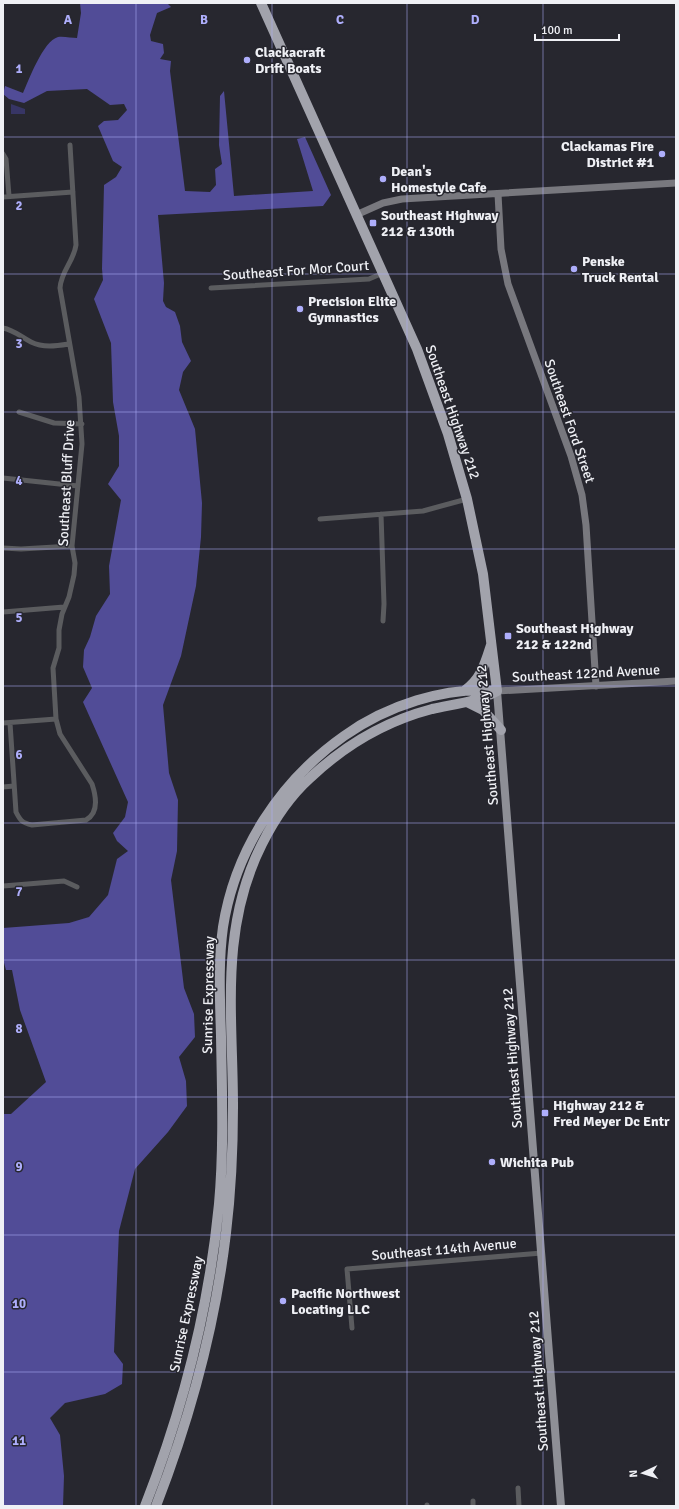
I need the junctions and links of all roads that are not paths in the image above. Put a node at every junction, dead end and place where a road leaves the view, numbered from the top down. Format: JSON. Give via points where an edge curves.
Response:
{"nodes":[{"id":1,"x":261,"y":3,"type":"edge"},
{"id":2,"x":70,"y":145,"type":"dead end"},
{"id":3,"x":3,"y":154,"type":"edge"},
{"id":4,"x":676,"y":183,"type":"edge"},
{"id":5,"x":73,"y":192,"type":"junction"},
{"id":6,"x":498,"y":194,"type":"junction"},
{"id":7,"x":9,"y":196,"type":"junction"},
{"id":8,"x":3,"y":197,"type":"edge"},
{"id":9,"x":356,"y":214,"type":"junction"},
{"id":10,"x":383,"y":273,"type":"junction"},
{"id":11,"x":211,"y":288,"type":"dead end"},
{"id":12,"x":3,"y":328,"type":"edge"},
{"id":13,"x":69,"y":344,"type":"junction"},
{"id":14,"x":19,"y":412,"type":"dead end"},
{"id":15,"x":82,"y":424,"type":"junction"},
{"id":16,"x":3,"y":478,"type":"edge"},
{"id":17,"x":78,"y":486,"type":"junction"},
{"id":18,"x":467,"y":499,"type":"junction"},
{"id":19,"x":380,"y":514,"type":"junction"},
{"id":20,"x":320,"y":519,"type":"dead end"},
{"id":21,"x":72,"y":546,"type":"junction"},
{"id":22,"x":3,"y":548,"type":"edge"},
{"id":23,"x":64,"y":607,"type":"junction"},
{"id":24,"x":3,"y":612,"type":"edge"},
{"id":25,"x":383,"y":621,"type":"dead end"},
{"id":26,"x":492,"y":642,"type":"junction"},
{"id":27,"x":676,"y":682,"type":"edge"},
{"id":28,"x":596,"y":686,"type":"junction"},
{"id":29,"x":464,"y":691,"type":"junction"},
{"id":30,"x":497,"y":691,"type":"junction"},
{"id":31,"x":467,"y":702,"type":"junction"},
{"id":32,"x":56,"y":719,"type":"junction"},
{"id":33,"x":3,"y":723,"type":"edge"},
{"id":34,"x":10,"y":723,"type":"junction"},
{"id":35,"x":501,"y":730,"type":"junction"},
{"id":36,"x":14,"y":786,"type":"junction"},
{"id":37,"x":3,"y":787,"type":"edge"},
{"id":38,"x":3,"y":886,"type":"edge"},
{"id":39,"x":77,"y":887,"type":"dead end"},
{"id":40,"x":542,"y":1254,"type":"junction"},
{"id":41,"x":352,"y":1328,"type":"dead end"},
{"id":42,"x":518,"y":1488,"type":"dead end"},
{"id":43,"x":145,"y":1506,"type":"edge"},
{"id":44,"x":156,"y":1506,"type":"edge"},
{"id":45,"x":519,"y":1506,"type":"edge"},
{"id":46,"x":561,"y":1506,"type":"edge"}],
"edges":[{"from":1,"to":9,"type":"highway","name":"Southeast Highway 212"},
{"from":2,"to":5,"type":"street","name":"Southeast Bluff Drive"},
{"from":3,"to":7,"type":"street","via":[[6,159]]},
{"from":4,"to":6,"type":"street"},
{"from":5,"to":7,"type":"street"},
{"from":5,"to":13,"type":"street","name":"Southeast Bluff Drive","via":[[75,252],[63,274],[60,288]]},
{"from":6,"to":9,"type":"street","via":[[396,200]]},
{"from":6,"to":28,"type":"street","name":"Southeast Ford Street","via":[[501,249],[509,288],[571,456],[582,495]]},
{"from":7,"to":8,"type":"street"},
{"from":9,"to":10,"type":"highway","name":"Southeast Highway 212"},
{"from":10,"to":11,"type":"street","name":"Southeast For Mor Court","via":[[369,279]]},
{"from":10,"to":18,"type":"highway","name":"Southeast Highway 212","via":[[433,390]]},
{"from":12,"to":13,"type":"street","via":[[39,345]]},
{"from":13,"to":15,"type":"street","name":"Southeast Bluff Drive"},
{"from":14,"to":15,"type":"street","via":[[54,423]]},
{"from":15,"to":17,"type":"street","name":"Southeast Bluff Drive"},
{"from":16,"to":17,"type":"street"},
{"from":17,"to":21,"type":"street","name":"Southeast Bluff Drive"},
{"from":18,"to":19,"type":"street","via":[[423,511]]},
{"from":18,"to":26,"type":"highway","name":"Southeast Highway 212","via":[[483,574]]},
{"from":19,"to":20,"type":"street"},
{"from":19,"to":25,"type":"street"},
{"from":21,"to":22,"type":"street"},
{"from":21,"to":23,"type":"street","name":"Southeast Bluff Drive","via":[[74,575]]},
{"from":23,"to":24,"type":"street"},
{"from":23,"to":32,"type":"street","name":"Southeast Bluff Drive","via":[[54,668]]},
{"from":26,"to":29,"type":"highway","via":[[482,673],[478,680]]},
{"from":26,"to":30,"type":"highway","name":"Southeast Highway 212"},
{"from":27,"to":28,"type":"street","name":"Southeast 122nd Avenue"},
{"from":28,"to":30,"type":"street","name":"Southeast 122nd Avenue"},
{"from":29,"to":30,"type":"highway","name":"Sunrise Expressway"},
{"from":29,"to":43,"type":"highway","name":"Sunrise Expressway","via":[[421,700],[391,711],[360,726],[334,743],[282,792],[242,859],[227,905],[220,956],[221,1169],[209,1282],[178,1411]]},
{"from":30,"to":31,"type":"highway","name":"Sunrise Expressway","via":[[484,698]]},
{"from":30,"to":35,"type":"main road","name":"Southeast Highway 212"},
{"from":31,"to":35,"type":"highway","via":[[483,710]]},
{"from":31,"to":44,"type":"highway","name":"Sunrise Expressway","via":[[402,719],[365,736],[340,753],[309,779],[289,801],[267,833],[245,881],[234,926],[231,957],[233,1145],[230,1203],[223,1258],[213,1319],[197,1384],[176,1453]]},
{"from":32,"to":34,"type":"street"},
{"from":32,"to":36,"type":"street","name":"Southeast Bluff Drive","via":[[60,734],[92,784],[94,814],[86,820],[24,824],[16,812]]},
{"from":33,"to":34,"type":"street"},
{"from":34,"to":36,"type":"street"},
{"from":35,"to":40,"type":"main road","name":"Southeast Highway 212"},
{"from":36,"to":37,"type":"street"},
{"from":38,"to":39,"type":"street","via":[[64,881]]},
{"from":40,"to":41,"type":"street","name":"Southeast 114th Avenue","via":[[347,1270]]},
{"from":40,"to":46,"type":"main road","name":"Southeast Highway 212"},
{"from":42,"to":45,"type":"street"}]}
